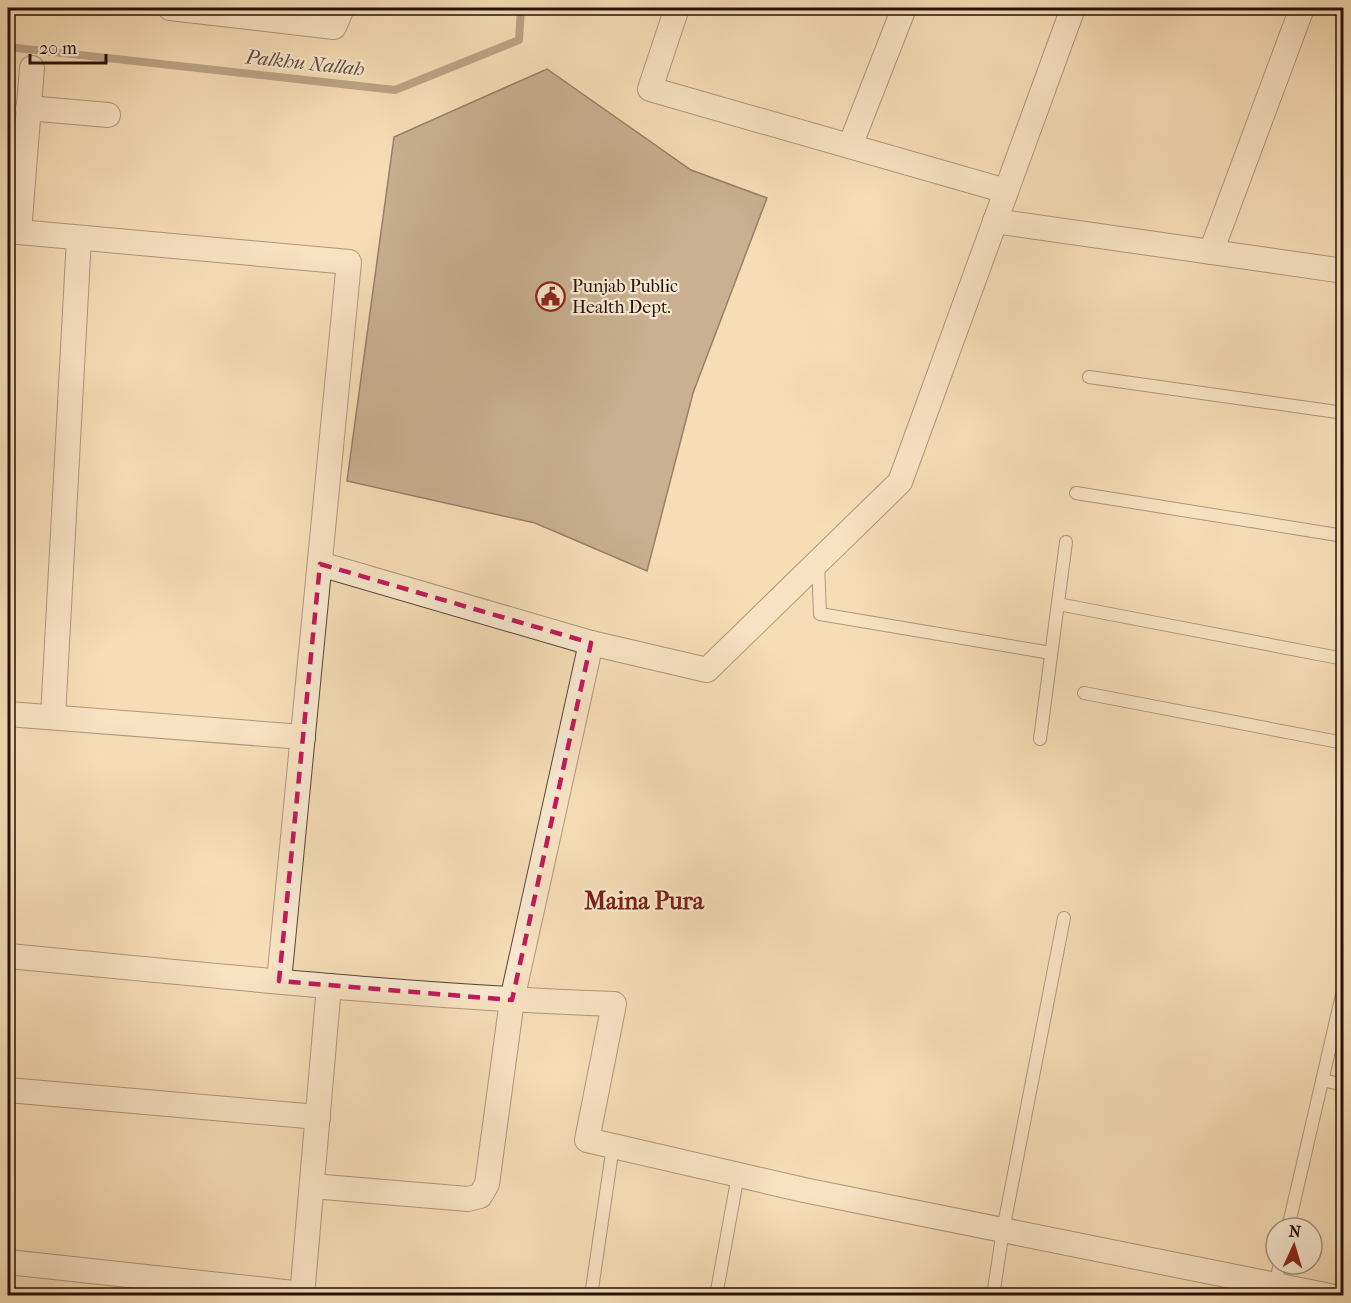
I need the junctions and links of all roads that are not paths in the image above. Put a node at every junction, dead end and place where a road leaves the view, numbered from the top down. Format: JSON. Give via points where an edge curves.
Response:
{"nodes":[{"id":1,"x":171,"y":8,"type":"edge"},
{"id":2,"x":342,"y":8,"type":"edge"},
{"id":3,"x":677,"y":8,"type":"edge"},
{"id":4,"x":903,"y":8,"type":"edge"},
{"id":5,"x":1073,"y":8,"type":"edge"},
{"id":6,"x":1302,"y":8,"type":"edge"},
{"id":7,"x":32,"y":68,"type":"dead end"},
{"id":8,"x":28,"y":108,"type":"junction"},
{"id":9,"x":108,"y":115,"type":"dead end"},
{"id":10,"x":850,"y":146,"type":"junction"},
{"id":11,"x":1006,"y":191,"type":"junction"},
{"id":12,"x":995,"y":221,"type":"junction"},
{"id":13,"x":13,"y":232,"type":"edge"},
{"id":14,"x":79,"y":238,"type":"junction"},
{"id":15,"x":1211,"y":252,"type":"junction"},
{"id":16,"x":1344,"y":271,"type":"edge"},
{"id":17,"x":1089,"y":377,"type":"dead end"},
{"id":18,"x":1344,"y":413,"type":"edge"},
{"id":19,"x":1076,"y":493,"type":"dead end"},
{"id":20,"x":1344,"y":536,"type":"edge"},
{"id":21,"x":1066,"y":542,"type":"dead end"},
{"id":22,"x":818,"y":562,"type":"junction"},
{"id":23,"x":320,"y":564,"type":"junction"},
{"id":24,"x":1058,"y":604,"type":"junction"},
{"id":25,"x":591,"y":644,"type":"junction"},
{"id":26,"x":1051,"y":653,"type":"junction"},
{"id":27,"x":1344,"y":659,"type":"edge"},
{"id":28,"x":1084,"y":693,"type":"dead end"},
{"id":29,"x":8,"y":714,"type":"edge"},
{"id":30,"x":53,"y":717,"type":"junction"},
{"id":31,"x":303,"y":737,"type":"junction"},
{"id":32,"x":1040,"y":739,"type":"dead end"},
{"id":33,"x":1344,"y":743,"type":"edge"},
{"id":34,"x":1064,"y":918,"type":"dead end"},
{"id":35,"x":8,"y":956,"type":"edge"},
{"id":36,"x":279,"y":981,"type":"junction"},
{"id":37,"x":329,"y":986,"type":"junction"},
{"id":38,"x":1344,"y":986,"type":"edge"},
{"id":39,"x":512,"y":1000,"type":"junction"},
{"id":40,"x":1322,"y":1080,"type":"junction"},
{"id":41,"x":1344,"y":1085,"type":"edge"},
{"id":42,"x":8,"y":1090,"type":"edge"},
{"id":43,"x":318,"y":1118,"type":"junction"},
{"id":44,"x":613,"y":1146,"type":"junction"},
{"id":45,"x":738,"y":1175,"type":"junction"},
{"id":46,"x":312,"y":1186,"type":"junction"},
{"id":47,"x":1291,"y":1216,"type":"edge"},
{"id":48,"x":1003,"y":1230,"type":"junction"},
{"id":49,"x":8,"y":1262,"type":"edge"},
{"id":50,"x":1264,"y":1272,"type":"edge"},
{"id":51,"x":1282,"y":1276,"type":"edge"},
{"id":52,"x":303,"y":1295,"type":"edge"},
{"id":53,"x":591,"y":1296,"type":"edge"},
{"id":54,"x":716,"y":1296,"type":"edge"},
{"id":55,"x":993,"y":1296,"type":"edge"},
{"id":56,"x":1330,"y":1296,"type":"edge"}],
"edges":[{"from":1,"to":2,"type":"street","via":[[334,27]]},
{"from":3,"to":10,"type":"street","via":[[650,89]]},
{"from":4,"to":10,"type":"street"},
{"from":5,"to":11,"type":"street"},
{"from":6,"to":15,"type":"street"},
{"from":7,"to":8,"type":"street"},
{"from":8,"to":9,"type":"street"},
{"from":8,"to":13,"type":"street"},
{"from":10,"to":11,"type":"street"},
{"from":11,"to":12,"type":"street"},
{"from":12,"to":15,"type":"street"},
{"from":12,"to":22,"type":"street","via":[[900,482]]},
{"from":13,"to":14,"type":"street"},
{"from":14,"to":23,"type":"street","via":[[350,262]]},
{"from":14,"to":30,"type":"street"},
{"from":15,"to":16,"type":"street"},
{"from":17,"to":18,"type":"lane"},
{"from":19,"to":20,"type":"lane"},
{"from":21,"to":24,"type":"lane"},
{"from":22,"to":25,"type":"street","via":[[707,670]]},
{"from":22,"to":26,"type":"lane","via":[[820,614]]},
{"from":23,"to":25,"type":"street"},
{"from":23,"to":31,"type":"street"},
{"from":24,"to":26,"type":"lane"},
{"from":24,"to":27,"type":"lane"},
{"from":25,"to":39,"type":"street"},
{"from":26,"to":32,"type":"lane"},
{"from":28,"to":33,"type":"lane"},
{"from":29,"to":30,"type":"street"},
{"from":30,"to":31,"type":"street"},
{"from":31,"to":36,"type":"street"},
{"from":34,"to":48,"type":"lane"},
{"from":35,"to":36,"type":"street"},
{"from":36,"to":37,"type":"street"},
{"from":37,"to":39,"type":"street"},
{"from":37,"to":43,"type":"street"},
{"from":38,"to":40,"type":"lane"},
{"from":39,"to":44,"type":"street","via":[[614,1004],[586,1140]]},
{"from":39,"to":46,"type":"street","via":[[487,1184],[480,1196],[468,1199]]},
{"from":40,"to":41,"type":"lane"},
{"from":40,"to":47,"type":"lane"},
{"from":42,"to":43,"type":"street"},
{"from":43,"to":46,"type":"street"},
{"from":44,"to":45,"type":"street"},
{"from":44,"to":53,"type":"lane"},
{"from":45,"to":48,"type":"street"},
{"from":45,"to":54,"type":"lane"},
{"from":46,"to":52,"type":"street"},
{"from":48,"to":50,"type":"street"},
{"from":48,"to":55,"type":"lane"},
{"from":49,"to":52,"type":"street"},
{"from":51,"to":56,"type":"street"}]}
